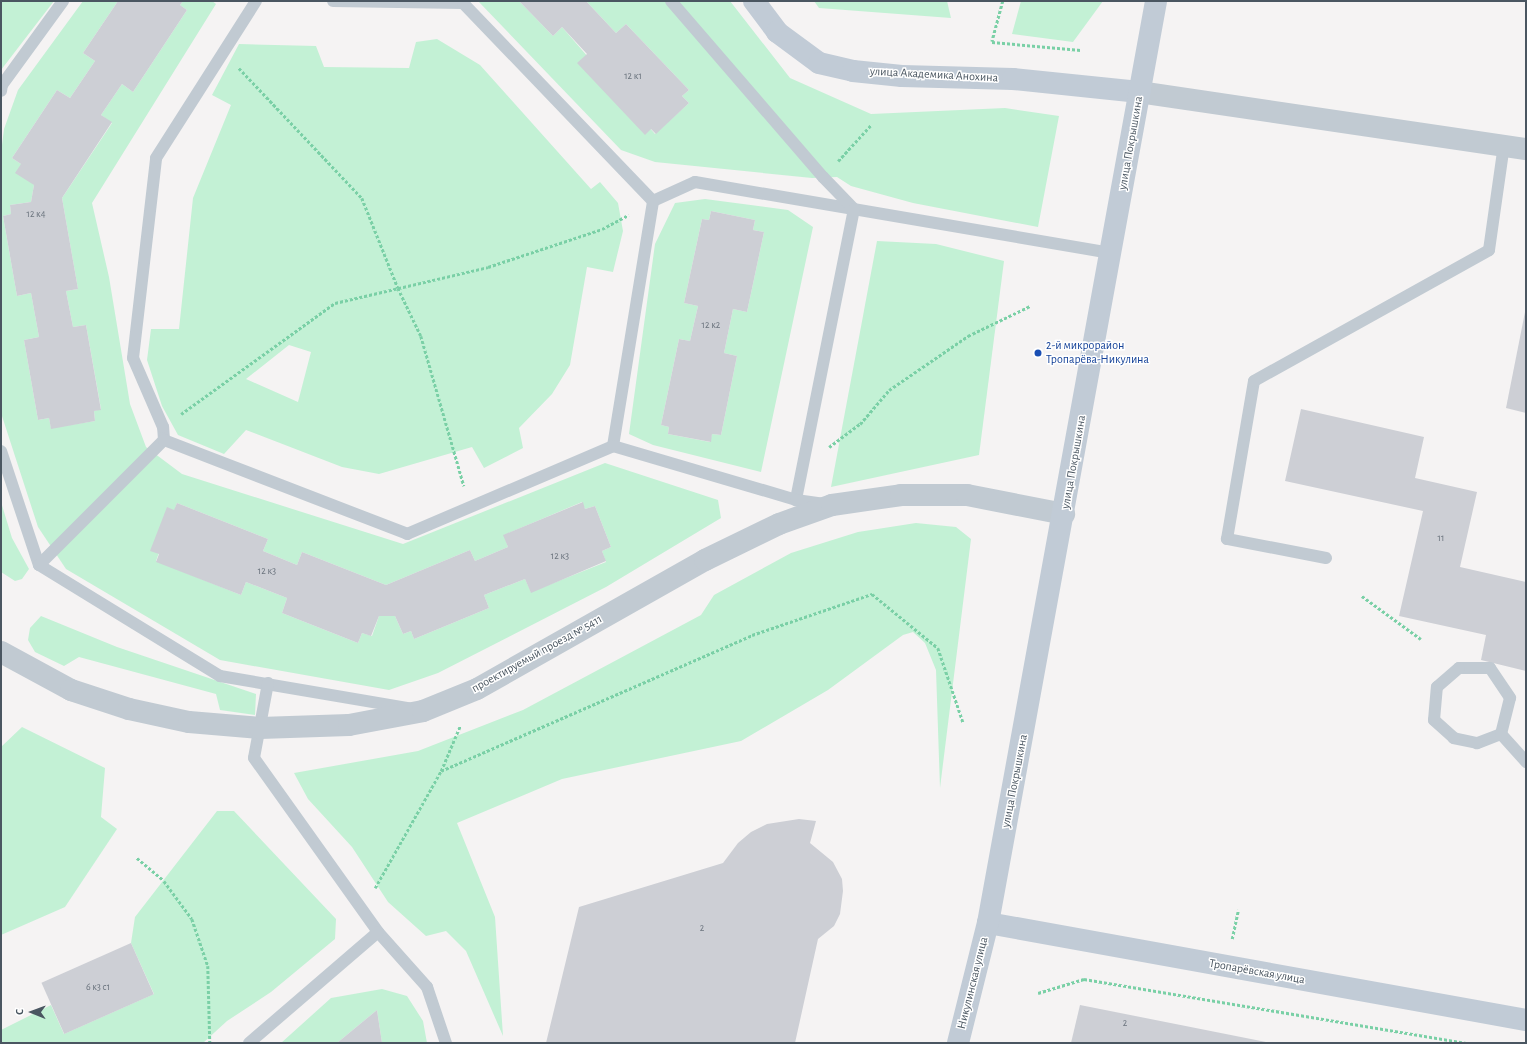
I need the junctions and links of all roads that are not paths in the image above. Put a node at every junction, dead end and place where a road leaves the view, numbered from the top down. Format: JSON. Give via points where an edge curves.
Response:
{"nodes":[{"id":1,"x":63,"y":1,"type":"edge"},
{"id":2,"x":256,"y":1,"type":"edge"},
{"id":3,"x":333,"y":1,"type":"edge"},
{"id":4,"x":671,"y":1,"type":"edge"},
{"id":5,"x":754,"y":1,"type":"edge"},
{"id":6,"x":1156,"y":1,"type":"edge"},
{"id":7,"x":1,"y":91,"type":"edge"},
{"id":8,"x":1139,"y":92,"type":"junction"},
{"id":9,"x":1504,"y":146,"type":"junction"},
{"id":10,"x":1526,"y":149,"type":"edge"},
{"id":11,"x":653,"y":201,"type":"junction"},
{"id":12,"x":854,"y":209,"type":"junction"},
{"id":13,"x":1112,"y":253,"type":"junction"},
{"id":14,"x":164,"y":440,"type":"junction"},
{"id":15,"x":613,"y":446,"type":"junction"},
{"id":16,"x":1,"y":451,"type":"edge"},
{"id":17,"x":796,"y":500,"type":"junction"},
{"id":18,"x":832,"y":505,"type":"junction"},
{"id":19,"x":1064,"y":514,"type":"junction"},
{"id":20,"x":1326,"y":558,"type":"dead end"},
{"id":21,"x":39,"y":565,"type":"junction"},
{"id":22,"x":1,"y":652,"type":"edge"},
{"id":23,"x":268,"y":683,"type":"junction"},
{"id":24,"x":423,"y":711,"type":"junction"},
{"id":25,"x":260,"y":728,"type":"junction"},
{"id":26,"x":1502,"y":734,"type":"junction"},
{"id":27,"x":1526,"y":762,"type":"edge"},
{"id":28,"x":988,"y":923,"type":"junction"},
{"id":29,"x":378,"y":932,"type":"junction"},
{"id":30,"x":1526,"y":1020,"type":"edge"},
{"id":31,"x":249,"y":1043,"type":"edge"},
{"id":32,"x":446,"y":1043,"type":"edge"},
{"id":33,"x":958,"y":1043,"type":"edge"}],
"edges":[{"from":1,"to":7,"type":"lane","via":[[2,85]]},
{"from":2,"to":14,"type":"lane","via":[[156,158],[133,358],[163,427]]},
{"from":3,"to":11,"type":"lane","via":[[463,3]]},
{"from":4,"to":12,"type":"lane","via":[[822,177]]},
{"from":5,"to":8,"type":"main road","name":"улица Академика Анохина","via":[[777,32],[819,62],[853,71],[902,76],[1021,79]]},
{"from":6,"to":8,"type":"main road","name":"улица Покрышкина"},
{"from":8,"to":9,"type":"street"},
{"from":8,"to":13,"type":"main road","name":"улица Покрышкина"},
{"from":9,"to":10,"type":"street"},
{"from":9,"to":20,"type":"lane","via":[[1489,250],[1254,381],[1227,540]]},
{"from":11,"to":12,"type":"lane","via":[[695,182]]},
{"from":11,"to":15,"type":"lane"},
{"from":12,"to":13,"type":"lane"},
{"from":12,"to":17,"type":"lane"},
{"from":13,"to":19,"type":"main road","name":"улица Покрышкина"},
{"from":14,"to":15,"type":"lane","via":[[407,534]]},
{"from":14,"to":21,"type":"lane"},
{"from":15,"to":17,"type":"lane"},
{"from":16,"to":21,"type":"lane"},
{"from":17,"to":18,"type":"lane"},
{"from":18,"to":19,"type":"street","name":"проектируемый проезд № 5411","via":[[901,495],[967,495]]},
{"from":18,"to":24,"type":"street","name":"проектируемый проезд № 5411","via":[[779,524],[705,560],[477,689]]},
{"from":19,"to":28,"type":"main road","name":"улица Покрышкина"},
{"from":21,"to":23,"type":"lane","via":[[220,676]]},
{"from":22,"to":25,"type":"street","name":"проектируемый проезд № 5411","via":[[71,690],[129,709],[190,722]]},
{"from":23,"to":24,"type":"lane"},
{"from":23,"to":25,"type":"lane"},
{"from":24,"to":25,"type":"street","name":"проектируемый проезд № 5411","via":[[349,725]]},
{"from":25,"to":29,"type":"lane","via":[[254,758]]},
{"from":26,"to":26,"type":"lane","via":[[1510,698],[1490,668],[1459,668],[1437,687],[1434,720],[1454,738],[1477,743]]},
{"from":26,"to":27,"type":"lane"},
{"from":28,"to":30,"type":"main road","name":"Тропарёвская улица"},
{"from":28,"to":33,"type":"main road","name":"Никулинская улица"},
{"from":29,"to":31,"type":"lane"},
{"from":29,"to":32,"type":"lane","via":[[427,987]]}]}
